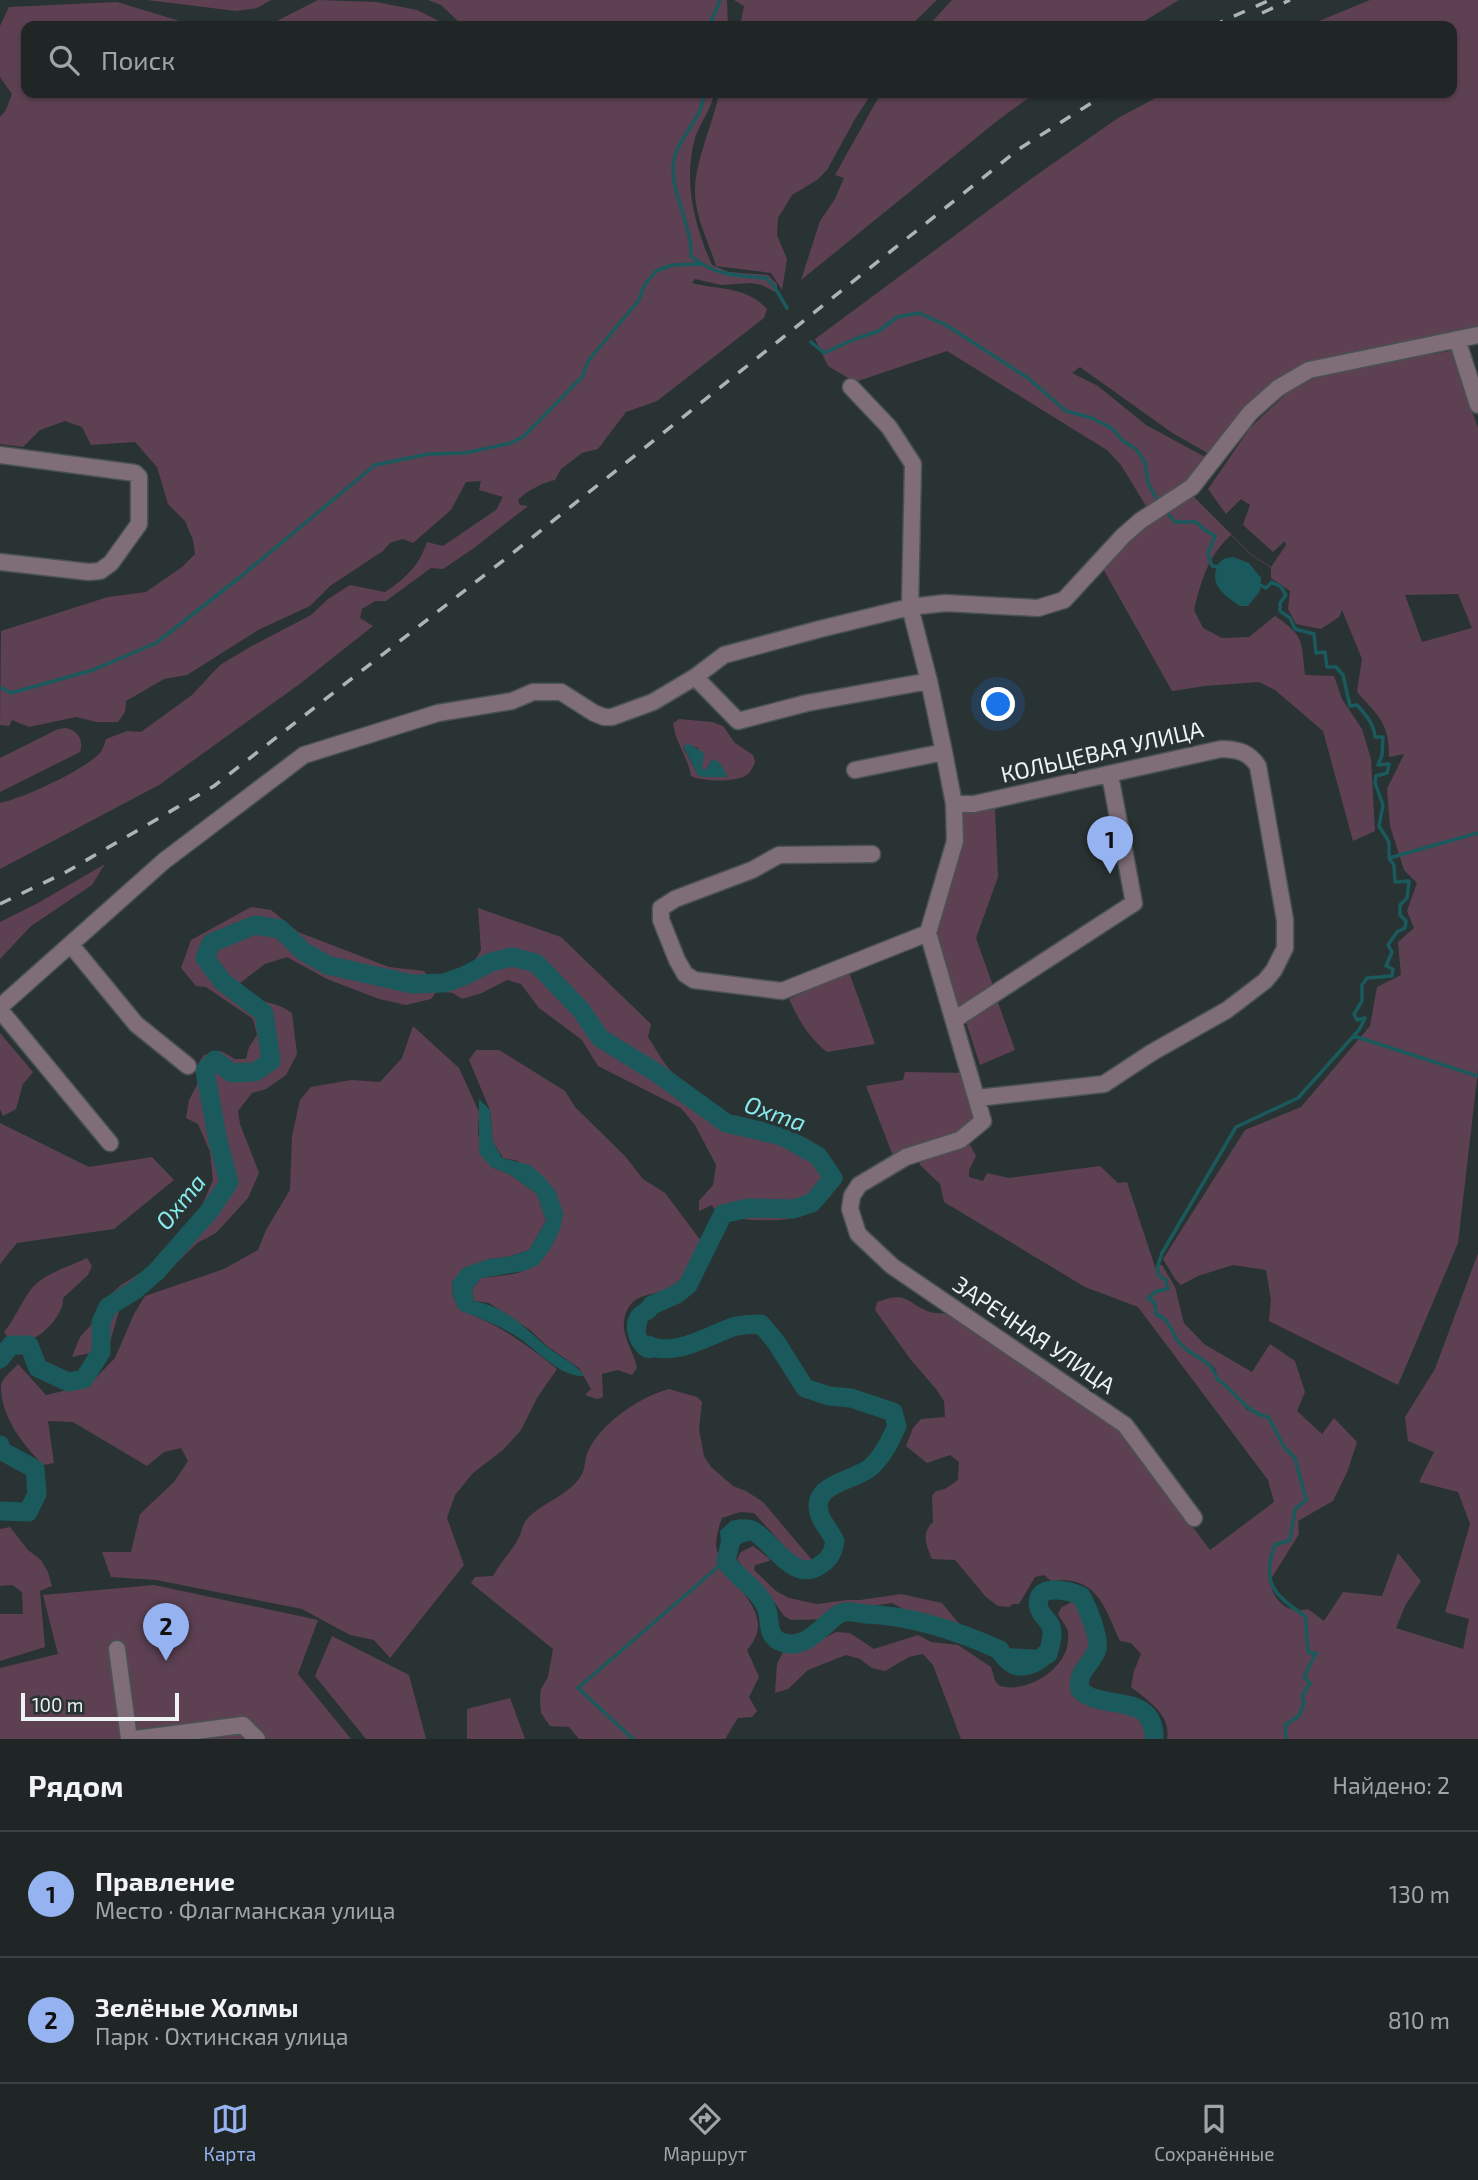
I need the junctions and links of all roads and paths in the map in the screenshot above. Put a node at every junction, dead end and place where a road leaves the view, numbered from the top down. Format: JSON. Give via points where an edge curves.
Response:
{"nodes":[{"id":1,"x":1478,"y":335,"type":"edge"},
{"id":2,"x":1457,"y":339,"type":"junction"},
{"id":3,"x":851,"y":387,"type":"dead end"},
{"id":4,"x":1478,"y":405,"type":"edge"},
{"id":5,"x":0,"y":455,"type":"edge"},
{"id":6,"x":0,"y":562,"type":"edge"},
{"id":7,"x":910,"y":607,"type":"junction"},
{"id":8,"x":695,"y":677,"type":"junction"},
{"id":9,"x":929,"y":681,"type":"junction"},
{"id":10,"x":944,"y":752,"type":"junction"},
{"id":11,"x":855,"y":769,"type":"dead end"},
{"id":12,"x":1110,"y":775,"type":"junction"},
{"id":13,"x":954,"y":804,"type":"junction"},
{"id":14,"x":873,"y":855,"type":"dead end"},
{"id":15,"x":928,"y":933,"type":"junction"},
{"id":16,"x":71,"y":945,"type":"junction"},
{"id":17,"x":0,"y":1008,"type":"edge"},
{"id":18,"x":954,"y":1020,"type":"junction"},
{"id":19,"x":188,"y":1066,"type":"dead end"},
{"id":20,"x":977,"y":1098,"type":"junction"},
{"id":21,"x":110,"y":1143,"type":"dead end"},
{"id":22,"x":1195,"y":1518,"type":"dead end"},
{"id":23,"x":117,"y":1649,"type":"dead end"},
{"id":24,"x":129,"y":1739,"type":"edge"},
{"id":25,"x":135,"y":1739,"type":"edge"},
{"id":26,"x":257,"y":1739,"type":"edge"}],
"edges":[{"from":1,"to":2,"type":"street"},
{"from":2,"to":4,"type":"street"},
{"from":2,"to":7,"type":"street","via":[[1309,369],[1290,380],[1250,413],[1192,487],[1123,536],[1064,600],[1038,608],[945,603]]},
{"from":3,"to":7,"type":"street","via":[[889,427],[913,464]]},
{"from":5,"to":6,"type":"street","via":[[135,473],[141,519],[111,563],[100,571]]},
{"from":7,"to":8,"type":"street","via":[[724,655]]},
{"from":7,"to":9,"type":"street"},
{"from":8,"to":9,"type":"street","via":[[738,722],[807,703]]},
{"from":8,"to":16,"type":"street","via":[[653,702],[612,717],[594,713],[561,692],[533,692],[512,701],[438,713],[304,755],[164,861]]},
{"from":9,"to":10,"type":"street"},
{"from":10,"to":11,"type":"street"},
{"from":10,"to":13,"type":"street"},
{"from":12,"to":13,"type":"street","name":"КОЛЬЦЕВАЯ УЛИЦА","via":[[974,804]]},
{"from":12,"to":18,"type":"street","via":[[1135,903]]},
{"from":12,"to":20,"type":"street","name":"КОЛЬЦЕВАЯ УЛИЦА","via":[[1221,749],[1234,749],[1253,759],[1258,766],[1285,920],[1285,948],[1258,987],[1104,1084]]},
{"from":13,"to":15,"type":"street","via":[[956,841]]},
{"from":14,"to":15,"type":"street","via":[[779,855],[675,899],[662,908],[661,920],[685,974],[694,980],[782,991]]},
{"from":15,"to":18,"type":"street"},
{"from":16,"to":17,"type":"street"},
{"from":16,"to":19,"type":"street","via":[[136,1024]]},
{"from":17,"to":21,"type":"street"},
{"from":18,"to":20,"type":"street"},
{"from":20,"to":22,"type":"street","name":"ЗАРЕЧНАЯ УЛИЦА","via":[[983,1121],[970,1134],[950,1145],[906,1157],[859,1185],[850,1209],[858,1234],[892,1266],[1125,1425]]},
{"from":23,"to":24,"type":"street"},
{"from":25,"to":26,"type":"street","via":[[243,1726]]}]}
